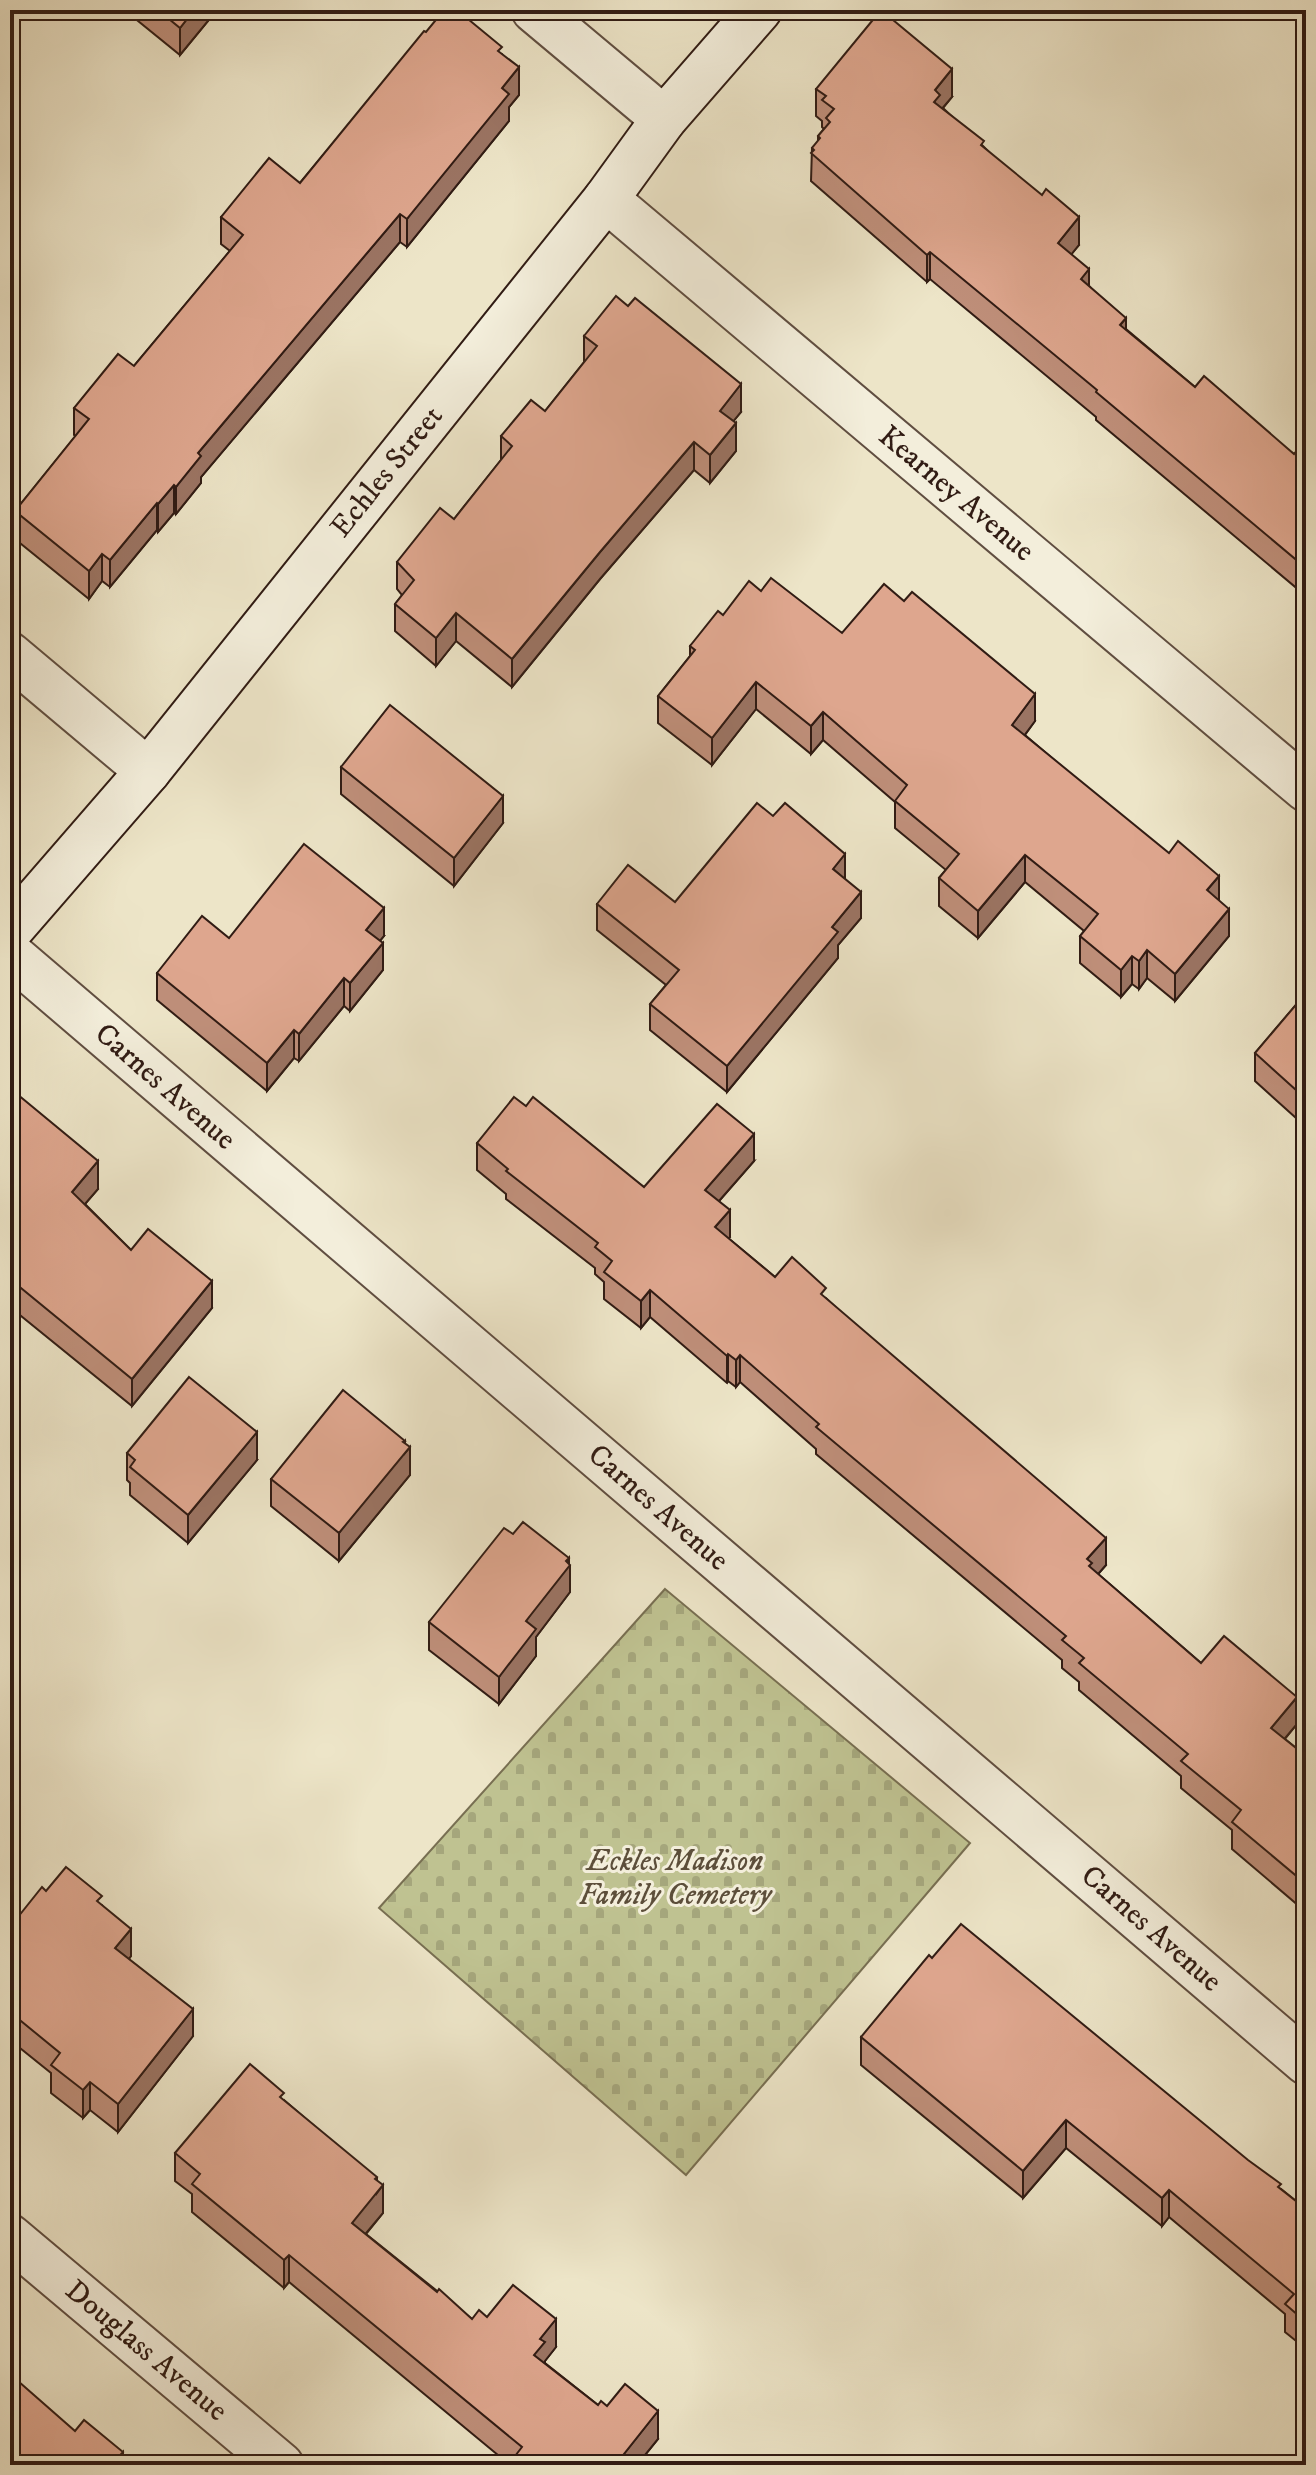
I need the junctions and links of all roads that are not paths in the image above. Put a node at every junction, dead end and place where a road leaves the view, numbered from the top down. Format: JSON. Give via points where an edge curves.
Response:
{"nodes":[{"id":1,"x":534,"y":10,"type":"edge"},
{"id":2,"x":759,"y":10,"type":"edge"},
{"id":3,"x":664,"y":119,"type":"junction"},
{"id":4,"x":606,"y":199,"type":"junction"},
{"id":5,"x":10,"y":655,"type":"edge"},
{"id":6,"x":148,"y":771,"type":"junction"},
{"id":7,"x":1306,"y":789,"type":"edge"},
{"id":8,"x":10,"y":930,"type":"edge"},
{"id":9,"x":10,"y":954,"type":"edge"},
{"id":10,"x":1306,"y":2062,"type":"edge"},
{"id":11,"x":10,"y":2237,"type":"edge"},
{"id":12,"x":281,"y":2465,"type":"edge"}],
"edges":[{"from":1,"to":3,"type":"street"},
{"from":2,"to":3,"type":"street","name":"Echles Street"},
{"from":3,"to":4,"type":"street","name":"Echles Street"},
{"from":4,"to":6,"type":"street","name":"Echles Street"},
{"from":4,"to":7,"type":"street","name":"Kearney Avenue"},
{"from":5,"to":6,"type":"street"},
{"from":6,"to":8,"type":"street","name":"Echles Street"},
{"from":9,"to":10,"type":"street","name":"Carnes Avenue"},
{"from":11,"to":12,"type":"street","name":"Douglass Avenue"}]}
